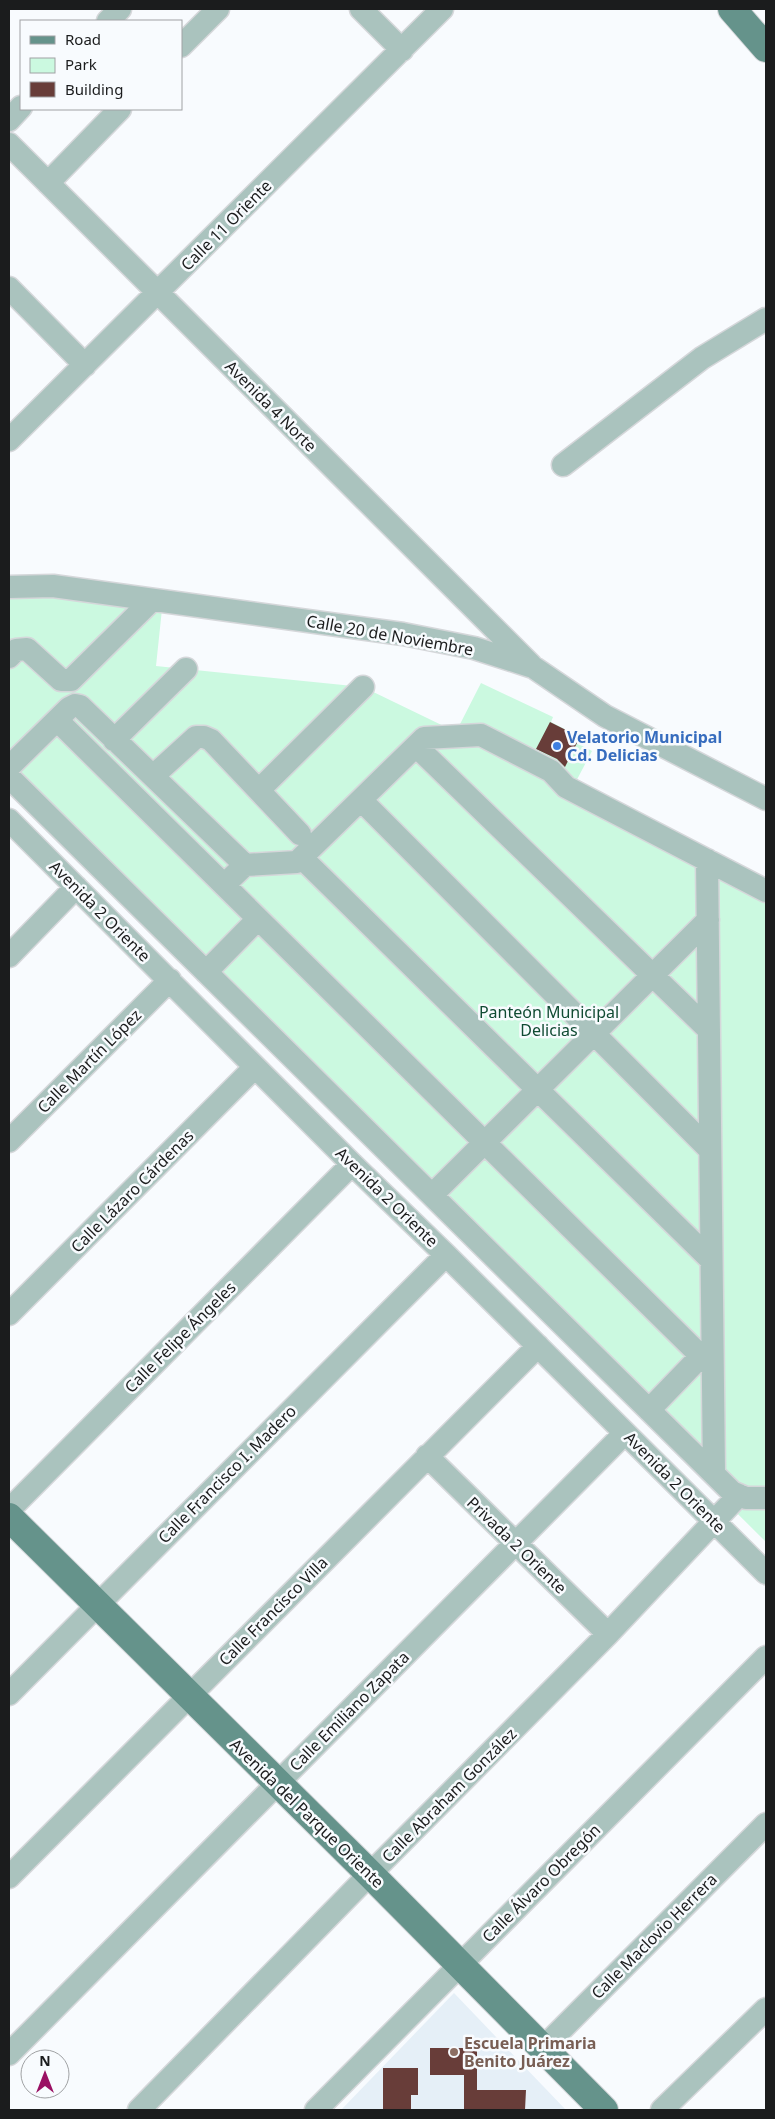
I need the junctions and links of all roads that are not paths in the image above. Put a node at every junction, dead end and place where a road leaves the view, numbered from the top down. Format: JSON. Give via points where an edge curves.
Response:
{"nodes":[{"id":1,"x":120,"y":9,"type":"edge"},
{"id":2,"x":218,"y":9,"type":"edge"},
{"id":3,"x":361,"y":9,"type":"edge"},
{"id":4,"x":442,"y":9,"type":"edge"},
{"id":5,"x":732,"y":9,"type":"edge"},
{"id":6,"x":109,"y":20,"type":"edge"},
{"id":7,"x":182,"y":45,"type":"edge"},
{"id":8,"x":766,"y":48,"type":"edge"},
{"id":9,"x":402,"y":50,"type":"junction"},
{"id":10,"x":20,"y":108,"type":"edge"},
{"id":11,"x":119,"y":110,"type":"edge"},
{"id":12,"x":9,"y":120,"type":"edge"},
{"id":13,"x":9,"y":144,"type":"edge"},
{"id":14,"x":48,"y":183,"type":"junction"},
{"id":15,"x":9,"y":288,"type":"edge"},
{"id":16,"x":158,"y":293,"type":"junction"},
{"id":17,"x":766,"y":319,"type":"edge"},
{"id":18,"x":85,"y":365,"type":"junction"},
{"id":19,"x":9,"y":440,"type":"edge"},
{"id":20,"x":563,"y":465,"type":"dead end"},
{"id":21,"x":9,"y":587,"type":"edge"},
{"id":22,"x":152,"y":600,"type":"junction"},
{"id":23,"x":9,"y":657,"type":"edge"},
{"id":24,"x":533,"y":667,"type":"junction"},
{"id":25,"x":186,"y":669,"type":"dead end"},
{"id":26,"x":363,"y":687,"type":"dead end"},
{"id":27,"x":57,"y":720,"type":"junction"},
{"id":28,"x":114,"y":740,"type":"junction"},
{"id":29,"x":416,"y":746,"type":"junction"},
{"id":30,"x":9,"y":767,"type":"edge"},
{"id":31,"x":152,"y":776,"type":"junction"},
{"id":32,"x":9,"y":778,"type":"edge"},
{"id":33,"x":259,"y":790,"type":"junction"},
{"id":34,"x":766,"y":799,"type":"edge"},
{"id":35,"x":361,"y":800,"type":"junction"},
{"id":36,"x":9,"y":820,"type":"edge"},
{"id":37,"x":300,"y":834,"type":"dead end"},
{"id":38,"x":302,"y":858,"type":"junction"},
{"id":39,"x":707,"y":860,"type":"junction"},
{"id":40,"x":245,"y":865,"type":"junction"},
{"id":41,"x":224,"y":885,"type":"junction"},
{"id":42,"x":76,"y":887,"type":"junction"},
{"id":43,"x":766,"y":891,"type":"edge"},
{"id":44,"x":258,"y":919,"type":"junction"},
{"id":45,"x":708,"y":920,"type":"junction"},
{"id":46,"x":9,"y":956,"type":"edge"},
{"id":47,"x":206,"y":972,"type":"junction"},
{"id":48,"x":653,"y":976,"type":"junction"},
{"id":49,"x":170,"y":980,"type":"junction"},
{"id":50,"x":709,"y":1030,"type":"junction"},
{"id":51,"x":594,"y":1034,"type":"junction"},
{"id":52,"x":255,"y":1067,"type":"junction"},
{"id":53,"x":538,"y":1090,"type":"junction"},
{"id":54,"x":9,"y":1141,"type":"edge"},
{"id":55,"x":485,"y":1143,"type":"junction"},
{"id":56,"x":710,"y":1150,"type":"junction"},
{"id":57,"x":352,"y":1164,"type":"junction"},
{"id":58,"x":432,"y":1195,"type":"junction"},
{"id":59,"x":446,"y":1254,"type":"junction"},
{"id":60,"x":711,"y":1260,"type":"junction"},
{"id":61,"x":9,"y":1314,"type":"edge"},
{"id":62,"x":538,"y":1346,"type":"junction"},
{"id":63,"x":706,"y":1361,"type":"junction"},
{"id":64,"x":649,"y":1410,"type":"junction"},
{"id":65,"x":626,"y":1433,"type":"junction"},
{"id":66,"x":427,"y":1456,"type":"junction"},
{"id":67,"x":714,"y":1474,"type":"junction"},
{"id":68,"x":739,"y":1495,"type":"junction"},
{"id":69,"x":766,"y":1498,"type":"edge"},
{"id":70,"x":9,"y":1510,"type":"edge"},
{"id":71,"x":9,"y":1517,"type":"edge"},
{"id":72,"x":715,"y":1522,"type":"junction"},
{"id":73,"x":515,"y":1543,"type":"junction"},
{"id":74,"x":766,"y":1573,"type":"edge"},
{"id":75,"x":97,"y":1605,"type":"junction"},
{"id":76,"x":608,"y":1634,"type":"junction"},
{"id":77,"x":766,"y":1657,"type":"edge"},
{"id":78,"x":9,"y":1694,"type":"edge"},
{"id":79,"x":188,"y":1696,"type":"junction"},
{"id":80,"x":277,"y":1784,"type":"junction"},
{"id":81,"x":766,"y":1824,"type":"edge"},
{"id":82,"x":370,"y":1874,"type":"junction"},
{"id":83,"x":9,"y":1878,"type":"edge"},
{"id":84,"x":459,"y":1965,"type":"junction"},
{"id":85,"x":766,"y":2009,"type":"edge"},
{"id":86,"x":542,"y":2049,"type":"junction"},
{"id":87,"x":9,"y":2054,"type":"edge"},
{"id":88,"x":140,"y":2110,"type":"edge"},
{"id":89,"x":316,"y":2110,"type":"edge"},
{"id":90,"x":604,"y":2110,"type":"edge"},
{"id":91,"x":662,"y":2110,"type":"edge"}],
"edges":[{"from":1,"to":6,"type":"street"},
{"from":2,"to":7,"type":"street"},
{"from":3,"to":9,"type":"street"},
{"from":4,"to":9,"type":"street","name":"Calle 11 Oriente"},
{"from":5,"to":8,"type":"main road"},
{"from":9,"to":16,"type":"street","name":"Calle 11 Oriente"},
{"from":10,"to":12,"type":"street"},
{"from":11,"to":14,"type":"street"},
{"from":13,"to":14,"type":"street","name":"Avenida 4 Norte"},
{"from":14,"to":16,"type":"street","name":"Avenida 4 Norte"},
{"from":15,"to":18,"type":"street"},
{"from":16,"to":18,"type":"street","name":"Calle 11 Oriente"},
{"from":16,"to":24,"type":"street","name":"Avenida 4 Norte"},
{"from":17,"to":20,"type":"street","via":[[702,358]]},
{"from":18,"to":19,"type":"street","name":"Calle 11 Oriente"},
{"from":21,"to":22,"type":"street","name":"Calle 20 de Noviembre","via":[[53,586]]},
{"from":22,"to":23,"type":"street","via":[[71,680],[61,680],[27,649],[16,650]]},
{"from":22,"to":24,"type":"street","name":"Calle 20 de Noviembre","via":[[412,635],[474,648]]},
{"from":24,"to":34,"type":"street","name":"Calle 20 de Noviembre","via":[[606,716]]},
{"from":25,"to":28,"type":"street"},
{"from":26,"to":33,"type":"street"},
{"from":27,"to":28,"type":"street","via":[[69,708],[80,706]]},
{"from":27,"to":30,"type":"street"},
{"from":27,"to":41,"type":"street"},
{"from":28,"to":31,"type":"street"},
{"from":29,"to":35,"type":"street"},
{"from":29,"to":39,"type":"street","via":[[424,738],[481,736],[551,772],[566,787]]},
{"from":29,"to":48,"type":"street"},
{"from":31,"to":33,"type":"street","via":[[196,737],[204,736]]},
{"from":31,"to":40,"type":"street"},
{"from":32,"to":47,"type":"street"},
{"from":33,"to":37,"type":"street"},
{"from":35,"to":38,"type":"street"},
{"from":35,"to":51,"type":"street"},
{"from":36,"to":42,"type":"street","name":"Avenida 2 Oriente"},
{"from":38,"to":40,"type":"street","via":[[297,862]]},
{"from":38,"to":53,"type":"street"},
{"from":39,"to":43,"type":"street"},
{"from":39,"to":45,"type":"street"},
{"from":40,"to":41,"type":"street"},
{"from":41,"to":44,"type":"street"},
{"from":42,"to":46,"type":"street"},
{"from":42,"to":49,"type":"street","name":"Avenida 2 Oriente"},
{"from":44,"to":47,"type":"street"},
{"from":44,"to":55,"type":"street"},
{"from":45,"to":48,"type":"street"},
{"from":45,"to":50,"type":"street"},
{"from":47,"to":58,"type":"street"},
{"from":48,"to":50,"type":"street"},
{"from":48,"to":51,"type":"street"},
{"from":49,"to":52,"type":"street","name":"Avenida 2 Oriente"},
{"from":49,"to":54,"type":"street","name":"Calle Martín López"},
{"from":50,"to":56,"type":"street"},
{"from":51,"to":53,"type":"street"},
{"from":51,"to":56,"type":"street"},
{"from":52,"to":57,"type":"street","name":"Avenida 2 Oriente"},
{"from":52,"to":61,"type":"street","name":"Calle Lázaro Cárdenas"},
{"from":53,"to":55,"type":"street"},
{"from":53,"to":60,"type":"street"},
{"from":55,"to":58,"type":"street"},
{"from":55,"to":63,"type":"street"},
{"from":56,"to":60,"type":"street"},
{"from":57,"to":59,"type":"street","name":"Avenida 2 Oriente"},
{"from":57,"to":70,"type":"street","name":"Calle Felipe Ángeles"},
{"from":58,"to":64,"type":"street"},
{"from":59,"to":62,"type":"street","name":"Avenida 2 Oriente"},
{"from":59,"to":75,"type":"street","name":"Calle Francisco I. Madero"},
{"from":60,"to":63,"type":"street"},
{"from":62,"to":65,"type":"street","name":"Avenida 2 Oriente"},
{"from":62,"to":66,"type":"street","name":"Calle Francisco Villa"},
{"from":63,"to":64,"type":"street"},
{"from":63,"to":67,"type":"street"},
{"from":64,"to":67,"type":"street"},
{"from":65,"to":72,"type":"street","name":"Avenida 2 Oriente"},
{"from":65,"to":73,"type":"street","name":"Calle Emiliano Zapata"},
{"from":66,"to":73,"type":"street","name":"Privada 2 Oriente"},
{"from":66,"to":79,"type":"street","name":"Calle Francisco Villa"},
{"from":67,"to":68,"type":"street"},
{"from":68,"to":69,"type":"street"},
{"from":68,"to":72,"type":"street","name":"Calle Abraham González"},
{"from":71,"to":75,"type":"main road","name":"Avenida del Parque Oriente"},
{"from":72,"to":74,"type":"street","name":"Avenida 2 Oriente"},
{"from":72,"to":76,"type":"street","name":"Calle Abraham González"},
{"from":73,"to":76,"type":"street","name":"Privada 2 Oriente"},
{"from":73,"to":80,"type":"street","name":"Calle Emiliano Zapata"},
{"from":75,"to":78,"type":"street","name":"Calle Francisco I. Madero"},
{"from":75,"to":79,"type":"main road","name":"Avenida del Parque Oriente"},
{"from":76,"to":82,"type":"street","name":"Calle Abraham González"},
{"from":77,"to":84,"type":"street","name":"Calle Álvaro Obregón"},
{"from":79,"to":80,"type":"main road","name":"Avenida del Parque Oriente"},
{"from":79,"to":83,"type":"street","name":"Calle Francisco Villa"},
{"from":80,"to":82,"type":"main road","name":"Avenida del Parque Oriente"},
{"from":80,"to":87,"type":"street","name":"Calle Emiliano Zapata"},
{"from":81,"to":86,"type":"street","name":"Calle Maclovio Herrera"},
{"from":82,"to":84,"type":"main road","name":"Avenida del Parque Oriente"},
{"from":82,"to":88,"type":"street","name":"Calle Abraham González"},
{"from":84,"to":86,"type":"main road","name":"Avenida del Parque Oriente"},
{"from":84,"to":89,"type":"street","name":"Calle Álvaro Obregón"},
{"from":85,"to":91,"type":"street"},
{"from":86,"to":90,"type":"main road","name":"Avenida del Parque Oriente"}]}
